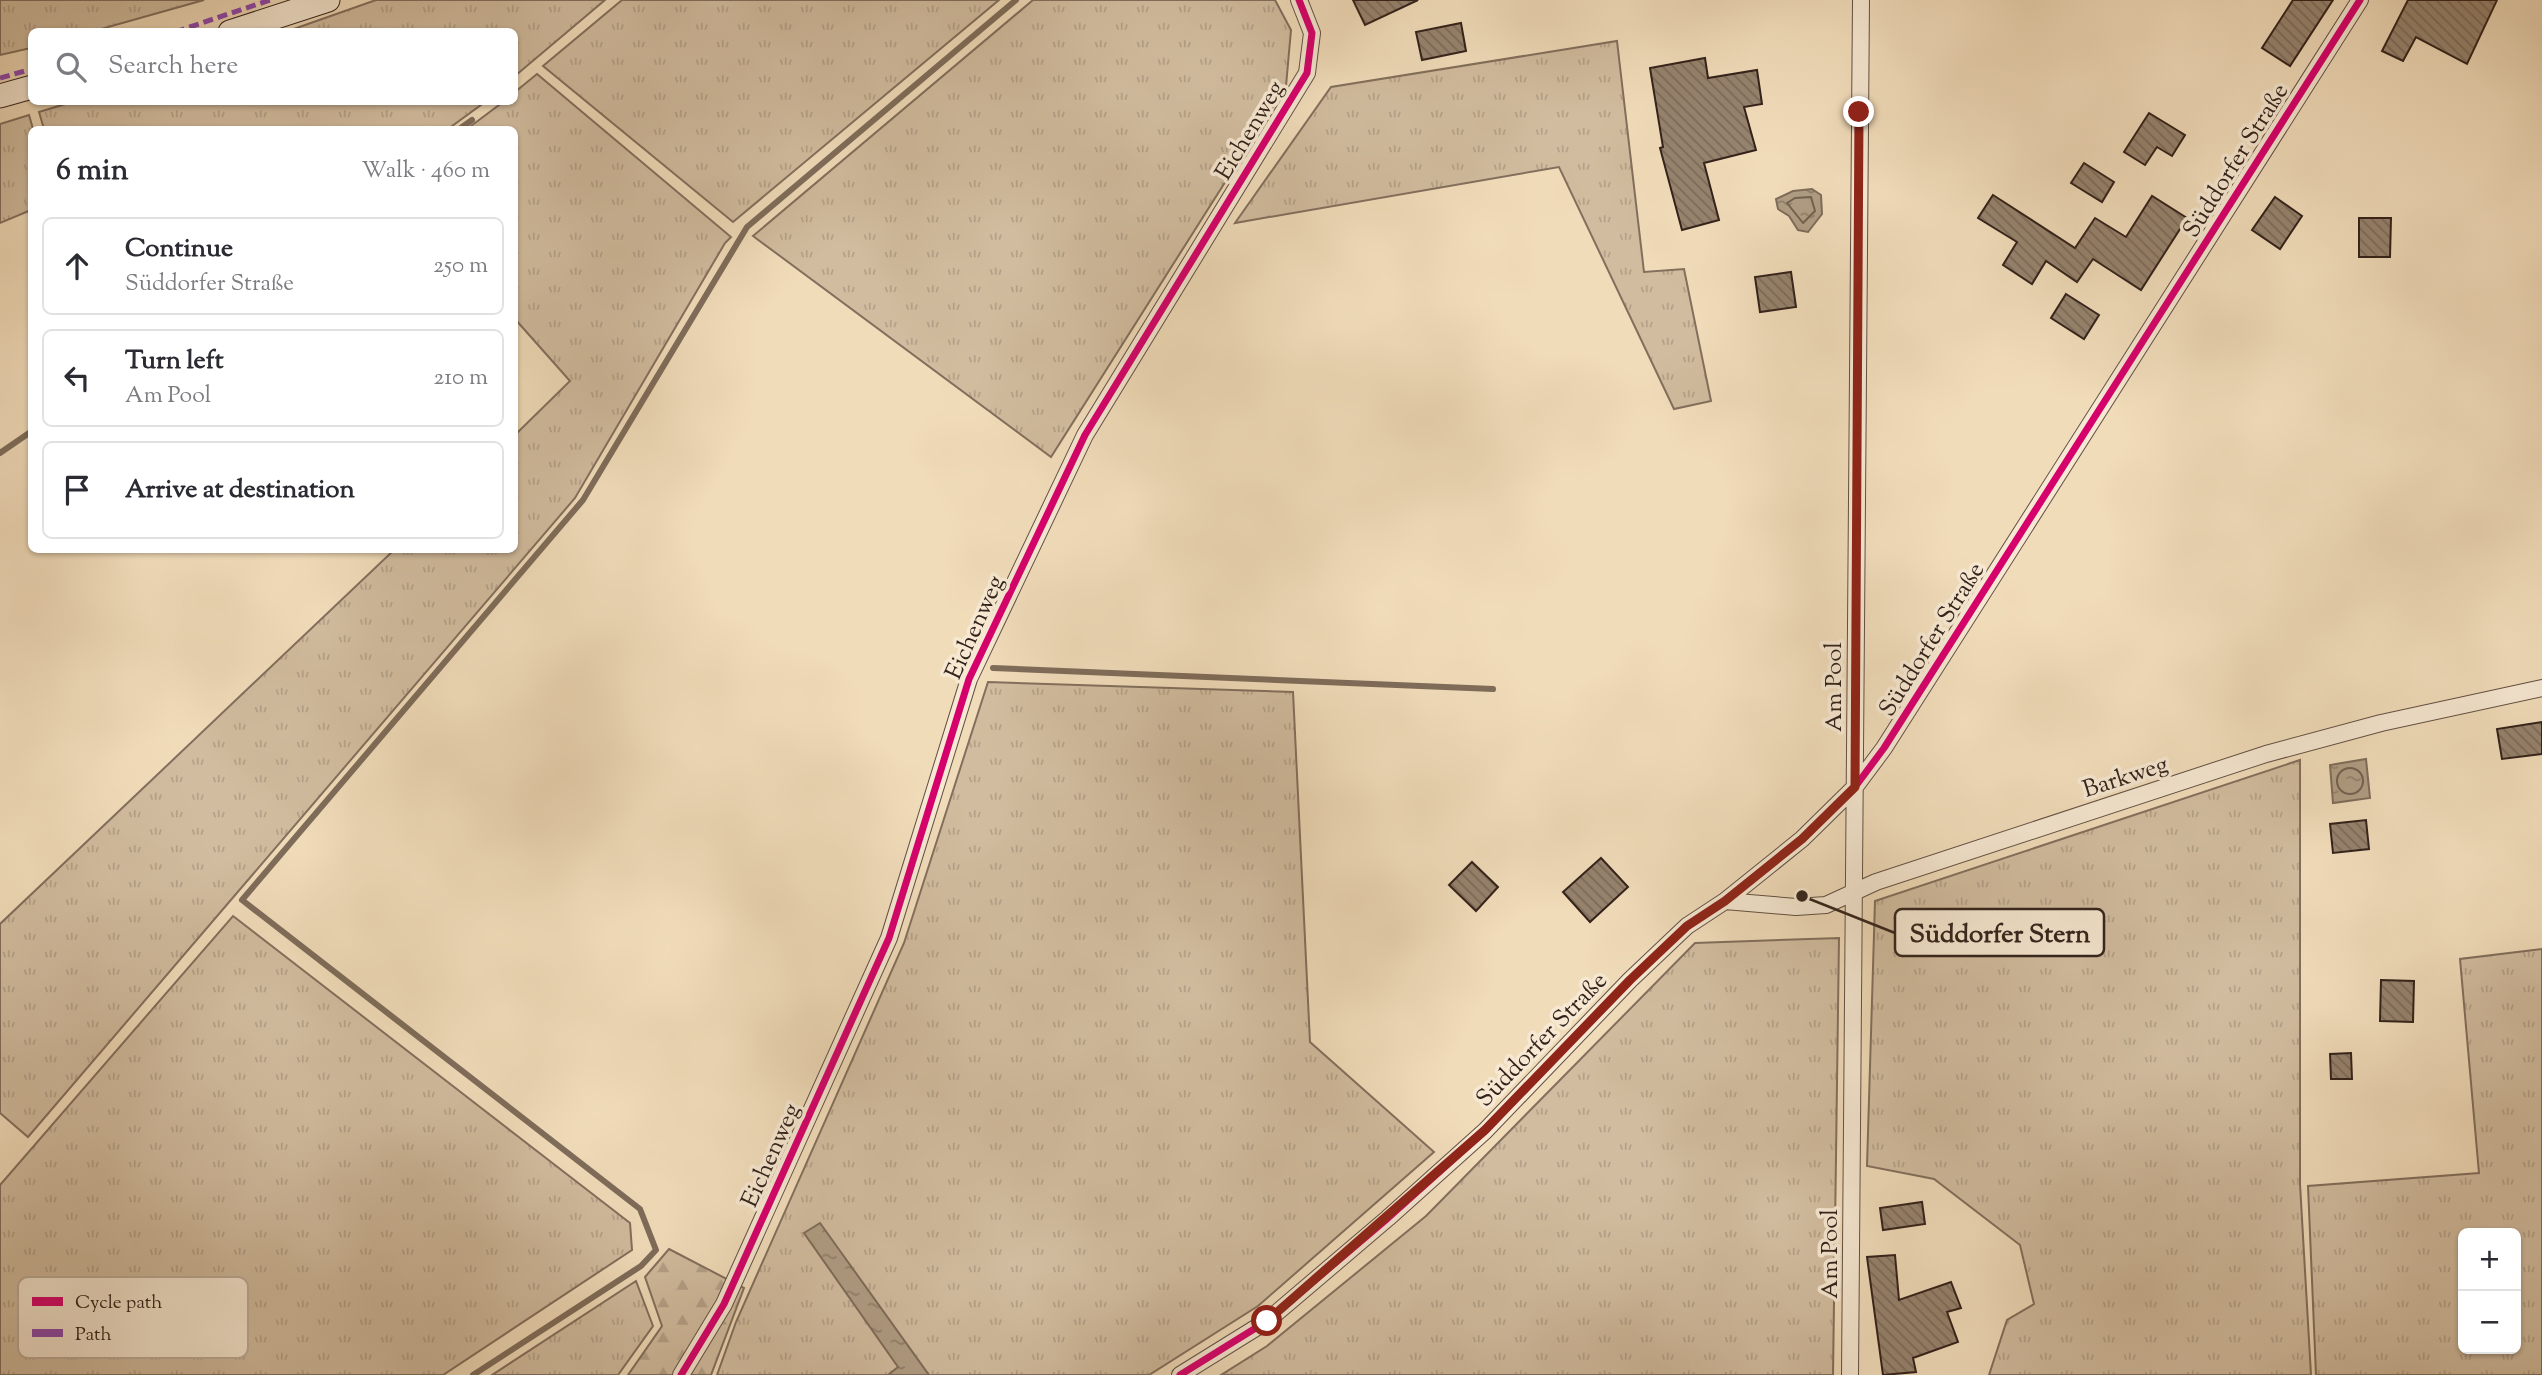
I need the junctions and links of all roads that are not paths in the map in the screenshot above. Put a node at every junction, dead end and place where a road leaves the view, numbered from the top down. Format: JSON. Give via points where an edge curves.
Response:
{"nodes":[{"id":1,"x":328,"y":0,"type":"edge"},
{"id":2,"x":1299,"y":0,"type":"edge"},
{"id":3,"x":1861,"y":0,"type":"edge"},
{"id":4,"x":2360,"y":0,"type":"edge"},
{"id":5,"x":242,"y":28,"type":"edge"},
{"id":6,"x":28,"y":88,"type":"edge"},
{"id":7,"x":0,"y":96,"type":"edge"},
{"id":8,"x":2542,"y":688,"type":"edge"},
{"id":9,"x":1855,"y":787,"type":"junction"},
{"id":10,"x":1853,"y":893,"type":"junction"},
{"id":11,"x":1725,"y":901,"type":"junction"},
{"id":12,"x":681,"y":1375,"type":"edge"},
{"id":13,"x":1180,"y":1375,"type":"edge"},
{"id":14,"x":1850,"y":1375,"type":"edge"}],
"edges":[{"from":1,"to":5,"type":"main road"},
{"from":2,"to":12,"type":"street","name":"Eichenweg","via":[[1312,33],[1307,74],[1085,435],[969,679],[889,938],[724,1304]]},
{"from":3,"to":9,"type":"street","name":"Am Pool"},
{"from":4,"to":9,"type":"street","name":"Süddorfer Straße"},
{"from":6,"to":7,"type":"main road"},
{"from":8,"to":10,"type":"street","name":"Barkweg","via":[[2266,754],[1889,877]]},
{"from":9,"to":10,"type":"street","name":"Am Pool"},
{"from":9,"to":11,"type":"street","name":"Süddorfer Straße","via":[[1802,839]]},
{"from":10,"to":11,"type":"street","name":"Barkweg","via":[[1826,905]]},
{"from":10,"to":14,"type":"street","name":"Am Pool"},
{"from":11,"to":13,"type":"street","name":"Süddorfer Straße","via":[[1687,926],[1639,971],[1485,1130],[1388,1218],[1267,1321]]}]}
